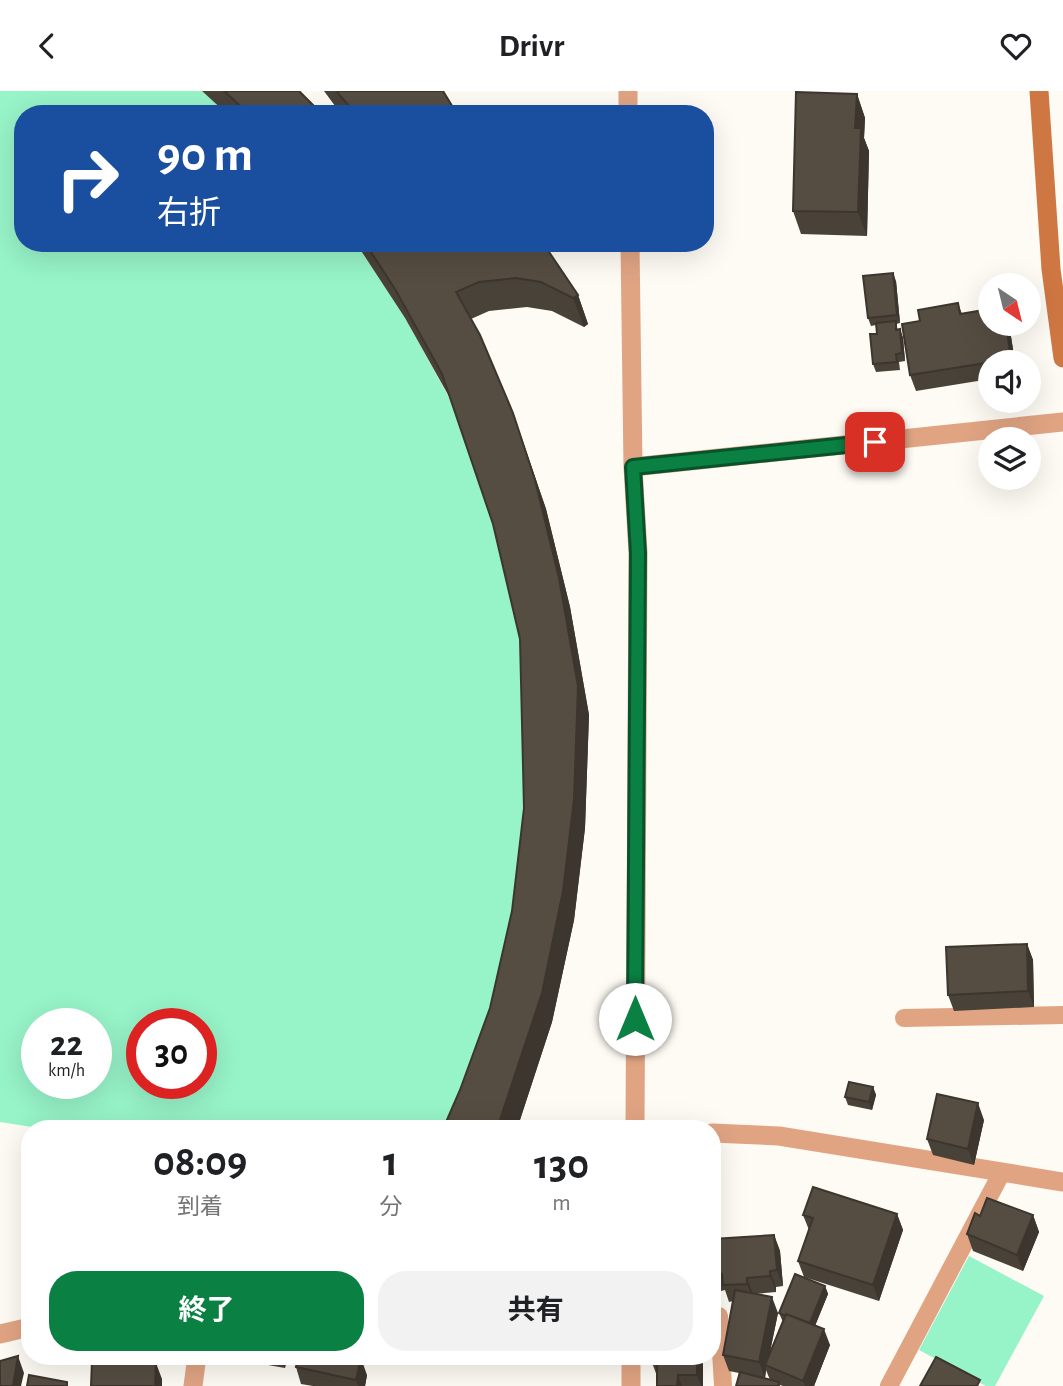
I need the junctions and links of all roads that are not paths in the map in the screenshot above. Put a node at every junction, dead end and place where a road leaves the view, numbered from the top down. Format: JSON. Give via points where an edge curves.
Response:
{"nodes":[{"id":1,"x":1039,"y":91,"type":"edge"},
{"id":2,"x":630,"y":252,"type":"edge"},
{"id":3,"x":1063,"y":355,"type":"edge"},
{"id":4,"x":1063,"y":422,"type":"edge"},
{"id":5,"x":633,"y":467,"type":"junction"},
{"id":6,"x":1063,"y":1015,"type":"edge"},
{"id":7,"x":904,"y":1018,"type":"dead end"},
{"id":8,"x":635,"y":1120,"type":"edge"},
{"id":9,"x":721,"y":1133,"type":"edge"},
{"id":10,"x":1002,"y":1172,"type":"junction"},
{"id":11,"x":1063,"y":1182,"type":"edge"},
{"id":12,"x":21,"y":1329,"type":"edge"},
{"id":13,"x":0,"y":1334,"type":"edge"},
{"id":14,"x":721,"y":1352,"type":"edge"},
{"id":15,"x":196,"y":1365,"type":"edge"},
{"id":16,"x":631,"y":1365,"type":"edge"},
{"id":17,"x":193,"y":1386,"type":"edge"},
{"id":18,"x":631,"y":1386,"type":"edge"},
{"id":19,"x":723,"y":1386,"type":"edge"},
{"id":20,"x":889,"y":1386,"type":"edge"}],
"edges":[{"from":1,"to":3,"type":"main road","via":[[1051,269]]},
{"from":2,"to":5,"type":"street"},
{"from":4,"to":5,"type":"street"},
{"from":5,"to":8,"type":"street","via":[[638,553]]},
{"from":6,"to":7,"type":"lane"},
{"from":9,"to":10,"type":"street","via":[[779,1136]]},
{"from":10,"to":11,"type":"street"},
{"from":10,"to":20,"type":"lane"},
{"from":12,"to":13,"type":"street"},
{"from":14,"to":19,"type":"lane"},
{"from":15,"to":17,"type":"street"},
{"from":16,"to":18,"type":"street"}]}
